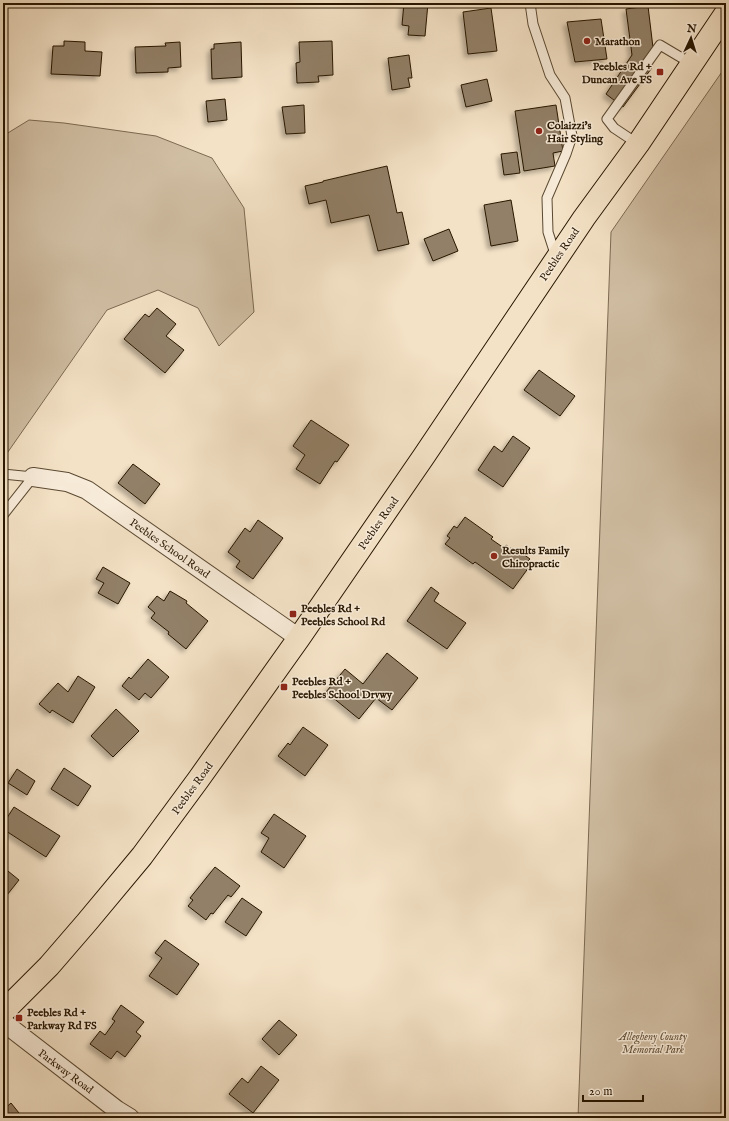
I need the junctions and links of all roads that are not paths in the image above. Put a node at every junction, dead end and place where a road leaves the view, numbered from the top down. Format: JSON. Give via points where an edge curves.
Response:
{"nodes":[{"id":1,"x":530,"y":3,"type":"edge"},
{"id":2,"x":726,"y":13,"type":"edge"},
{"id":3,"x":692,"y":64,"type":"junction"},
{"id":4,"x":638,"y":144,"type":"junction"},
{"id":5,"x":557,"y":258,"type":"junction"},
{"id":6,"x":3,"y":474,"type":"edge"},
{"id":7,"x":33,"y":477,"type":"junction"},
{"id":8,"x":3,"y":515,"type":"edge"},
{"id":9,"x":299,"y":638,"type":"junction"},
{"id":10,"x":3,"y":1012,"type":"edge"},
{"id":11,"x":3,"y":1022,"type":"edge"},
{"id":12,"x":121,"y":1115,"type":"edge"}],
"edges":[{"from":1,"to":5,"type":"lane","via":[[533,24],[550,75],[565,98],[572,136],[547,198],[548,232]]},
{"from":2,"to":3,"type":"main road","name":"Peebles Road"},
{"from":3,"to":4,"type":"main road","name":"Peebles Road"},
{"from":3,"to":4,"type":"lane","via":[[660,45],[607,119],[614,128]]},
{"from":4,"to":5,"type":"main road","name":"Peebles Road"},
{"from":5,"to":9,"type":"main road","name":"Peebles Road"},
{"from":6,"to":7,"type":"lane"},
{"from":7,"to":8,"type":"lane"},
{"from":7,"to":9,"type":"street","name":"Peebles School Road","via":[[67,482],[86,490]]},
{"from":9,"to":10,"type":"main road","name":"Peebles Road","via":[[142,856],[49,966]]},
{"from":11,"to":12,"type":"street","name":"Parkway Road"}]}
